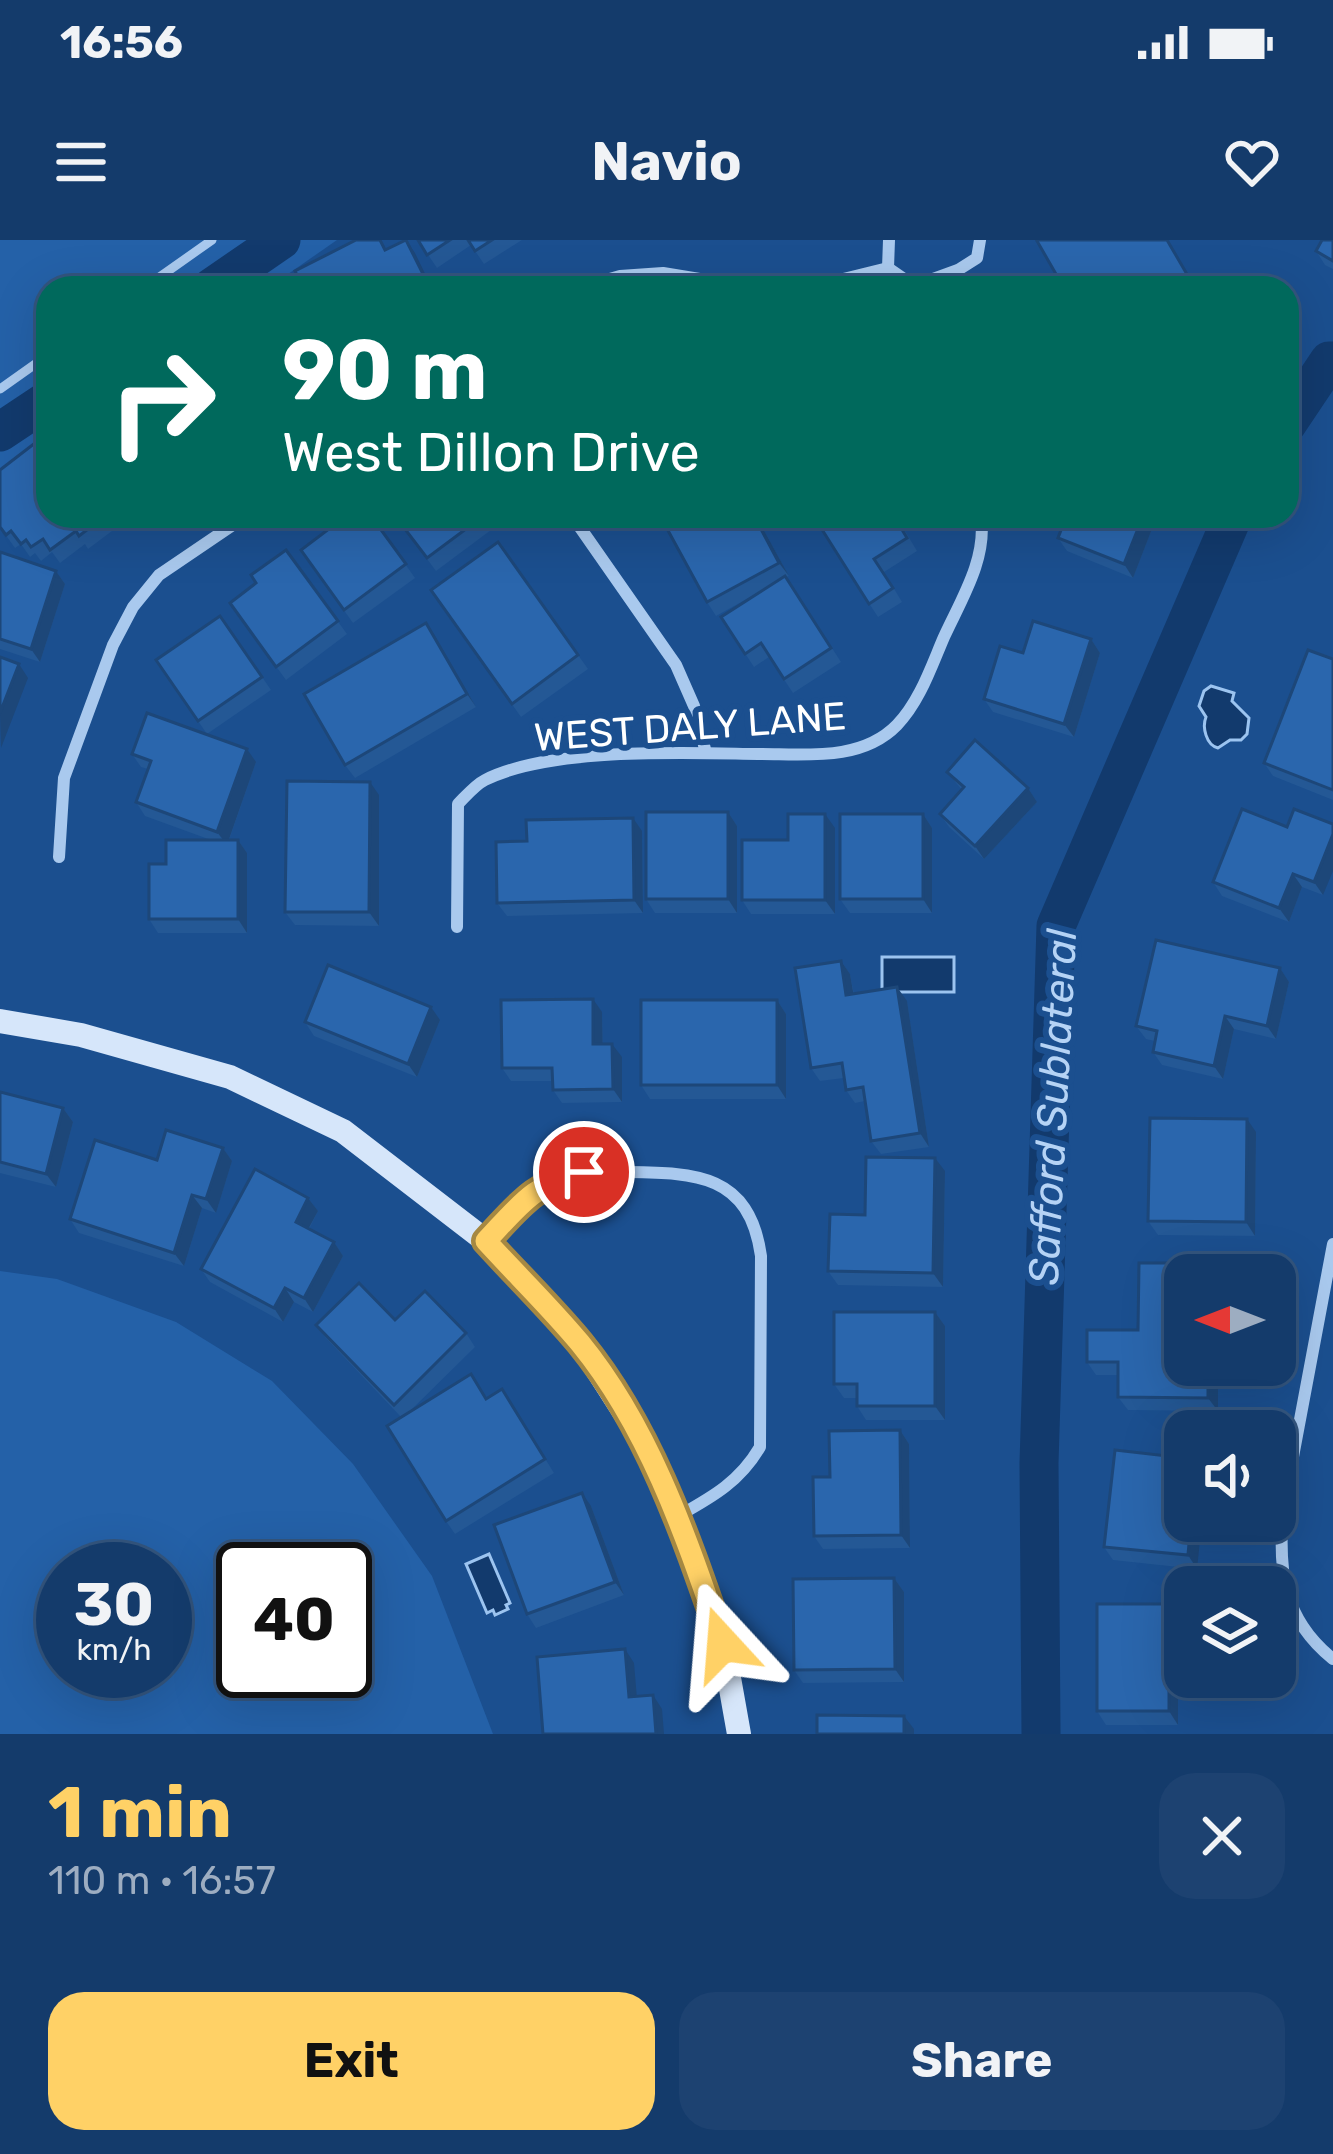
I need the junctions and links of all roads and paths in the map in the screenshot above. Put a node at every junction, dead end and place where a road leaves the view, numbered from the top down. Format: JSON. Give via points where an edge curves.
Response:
{"nodes":[{"id":1,"x":212,"y":240,"type":"edge"},
{"id":2,"x":889,"y":240,"type":"edge"},
{"id":3,"x":980,"y":240,"type":"edge"},
{"id":4,"x":888,"y":268,"type":"junction"},
{"id":5,"x":161,"y":276,"type":"edge"},
{"id":6,"x":617,"y":276,"type":"edge"},
{"id":7,"x":681,"y":276,"type":"edge"},
{"id":8,"x":860,"y":276,"type":"edge"},
{"id":9,"x":900,"y":276,"type":"edge"},
{"id":10,"x":942,"y":276,"type":"edge"},
{"id":11,"x":36,"y":364,"type":"edge"},
{"id":12,"x":0,"y":389,"type":"edge"},
{"id":13,"x":228,"y":528,"type":"edge"},
{"id":14,"x":580,"y":528,"type":"edge"},
{"id":15,"x":982,"y":528,"type":"edge"},
{"id":16,"x":706,"y":753,"type":"junction"},
{"id":17,"x":59,"y":857,"type":"dead end"},
{"id":18,"x":457,"y":927,"type":"dead end"},
{"id":19,"x":0,"y":1022,"type":"edge"},
{"id":20,"x":486,"y":1241,"type":"junction"},
{"id":21,"x":1333,"y":1244,"type":"edge"},
{"id":22,"x":679,"y":1515,"type":"junction"},
{"id":23,"x":1333,"y":1658,"type":"edge"},
{"id":24,"x":739,"y":1734,"type":"edge"}],
"edges":[{"from":1,"to":5,"type":"lane"},
{"from":2,"to":4,"type":"street"},
{"from":3,"to":10,"type":"street","via":[[976,258]]},
{"from":4,"to":8,"type":"street"},
{"from":4,"to":9,"type":"street"},
{"from":6,"to":7,"type":"street"},
{"from":11,"to":12,"type":"lane"},
{"from":13,"to":17,"type":"street","via":[[159,575],[113,645],[64,778]]},
{"from":14,"to":16,"type":"street","via":[[676,665]]},
{"from":15,"to":16,"type":"street","name":"WEST DALY LANE","via":[[978,563],[916,700],[895,728],[831,754]]},
{"from":16,"to":18,"type":"street","name":"WEST DALY LANE","via":[[563,760],[483,781],[458,804]]},
{"from":19,"to":20,"type":"street","via":[[81,1035],[230,1077],[343,1131]]},
{"from":20,"to":22,"type":"street","via":[[582,1346]]},
{"from":20,"to":22,"type":"street","via":[[551,1180],[584,1172],[686,1173],[716,1181],[743,1203],[761,1256],[760,1447],[726,1489]]},
{"from":21,"to":23,"type":"street","via":[[1280,1546],[1282,1582],[1310,1641]]},
{"from":22,"to":24,"type":"street","via":[[723,1644]]}]}
